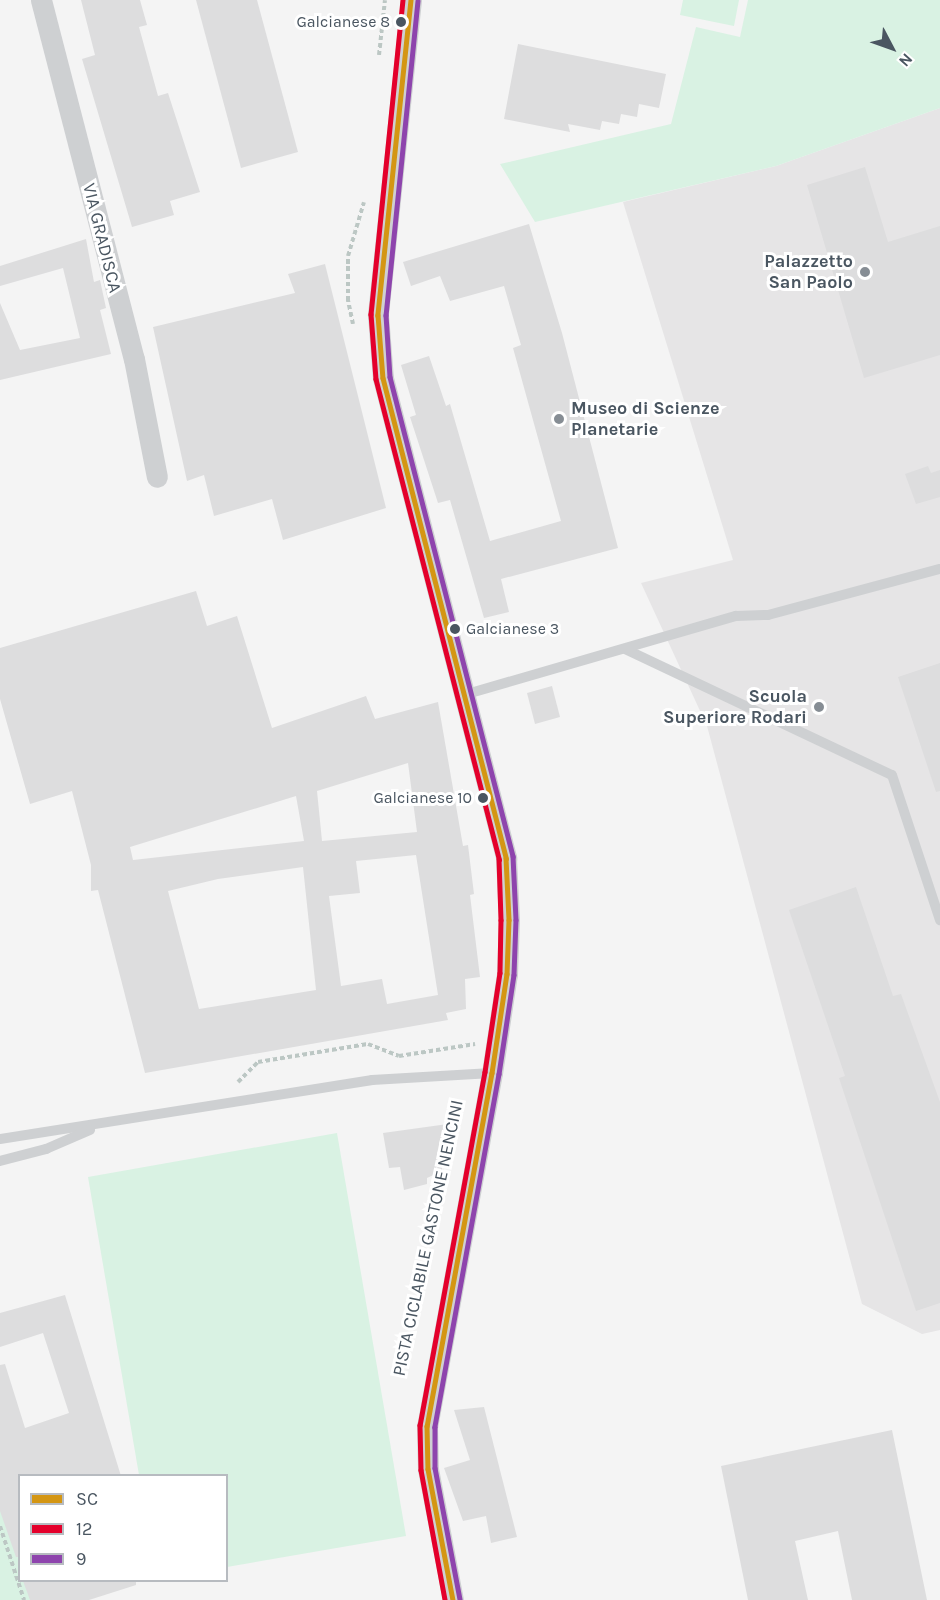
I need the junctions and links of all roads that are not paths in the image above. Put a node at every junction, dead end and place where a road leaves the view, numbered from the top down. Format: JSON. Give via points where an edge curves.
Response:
{"nodes":[{"id":1,"x":41,"y":0,"type":"edge"},
{"id":2,"x":411,"y":0,"type":"edge"},
{"id":3,"x":157,"y":477,"type":"dead end"},
{"id":4,"x":940,"y":569,"type":"edge"},
{"id":5,"x":625,"y":649,"type":"junction"},
{"id":6,"x":467,"y":694,"type":"junction"},
{"id":7,"x":940,"y":920,"type":"edge"},
{"id":8,"x":483,"y":1073,"type":"junction"},
{"id":9,"x":104,"y":1124,"type":"junction"},
{"id":10,"x":0,"y":1139,"type":"edge"},
{"id":11,"x":0,"y":1161,"type":"edge"},
{"id":12,"x":453,"y":1600,"type":"edge"}],
"edges":[{"from":1,"to":3,"type":"street","name":"VIA GRADISCA","via":[[134,359]]},
{"from":2,"to":6,"type":"street","via":[[378,315],[383,378]]},
{"from":4,"to":5,"type":"lane","via":[[768,615],[736,616]]},
{"from":5,"to":6,"type":"lane"},
{"from":5,"to":7,"type":"lane","via":[[892,776]]},
{"from":6,"to":8,"type":"street","via":[[506,858],[507,974]]},
{"from":8,"to":9,"type":"lane","via":[[372,1080]]},
{"from":8,"to":12,"type":"street","via":[[427,1426],[428,1469]]},
{"from":9,"to":10,"type":"lane"},
{"from":9,"to":11,"type":"lane","via":[[46,1149]]}]}
